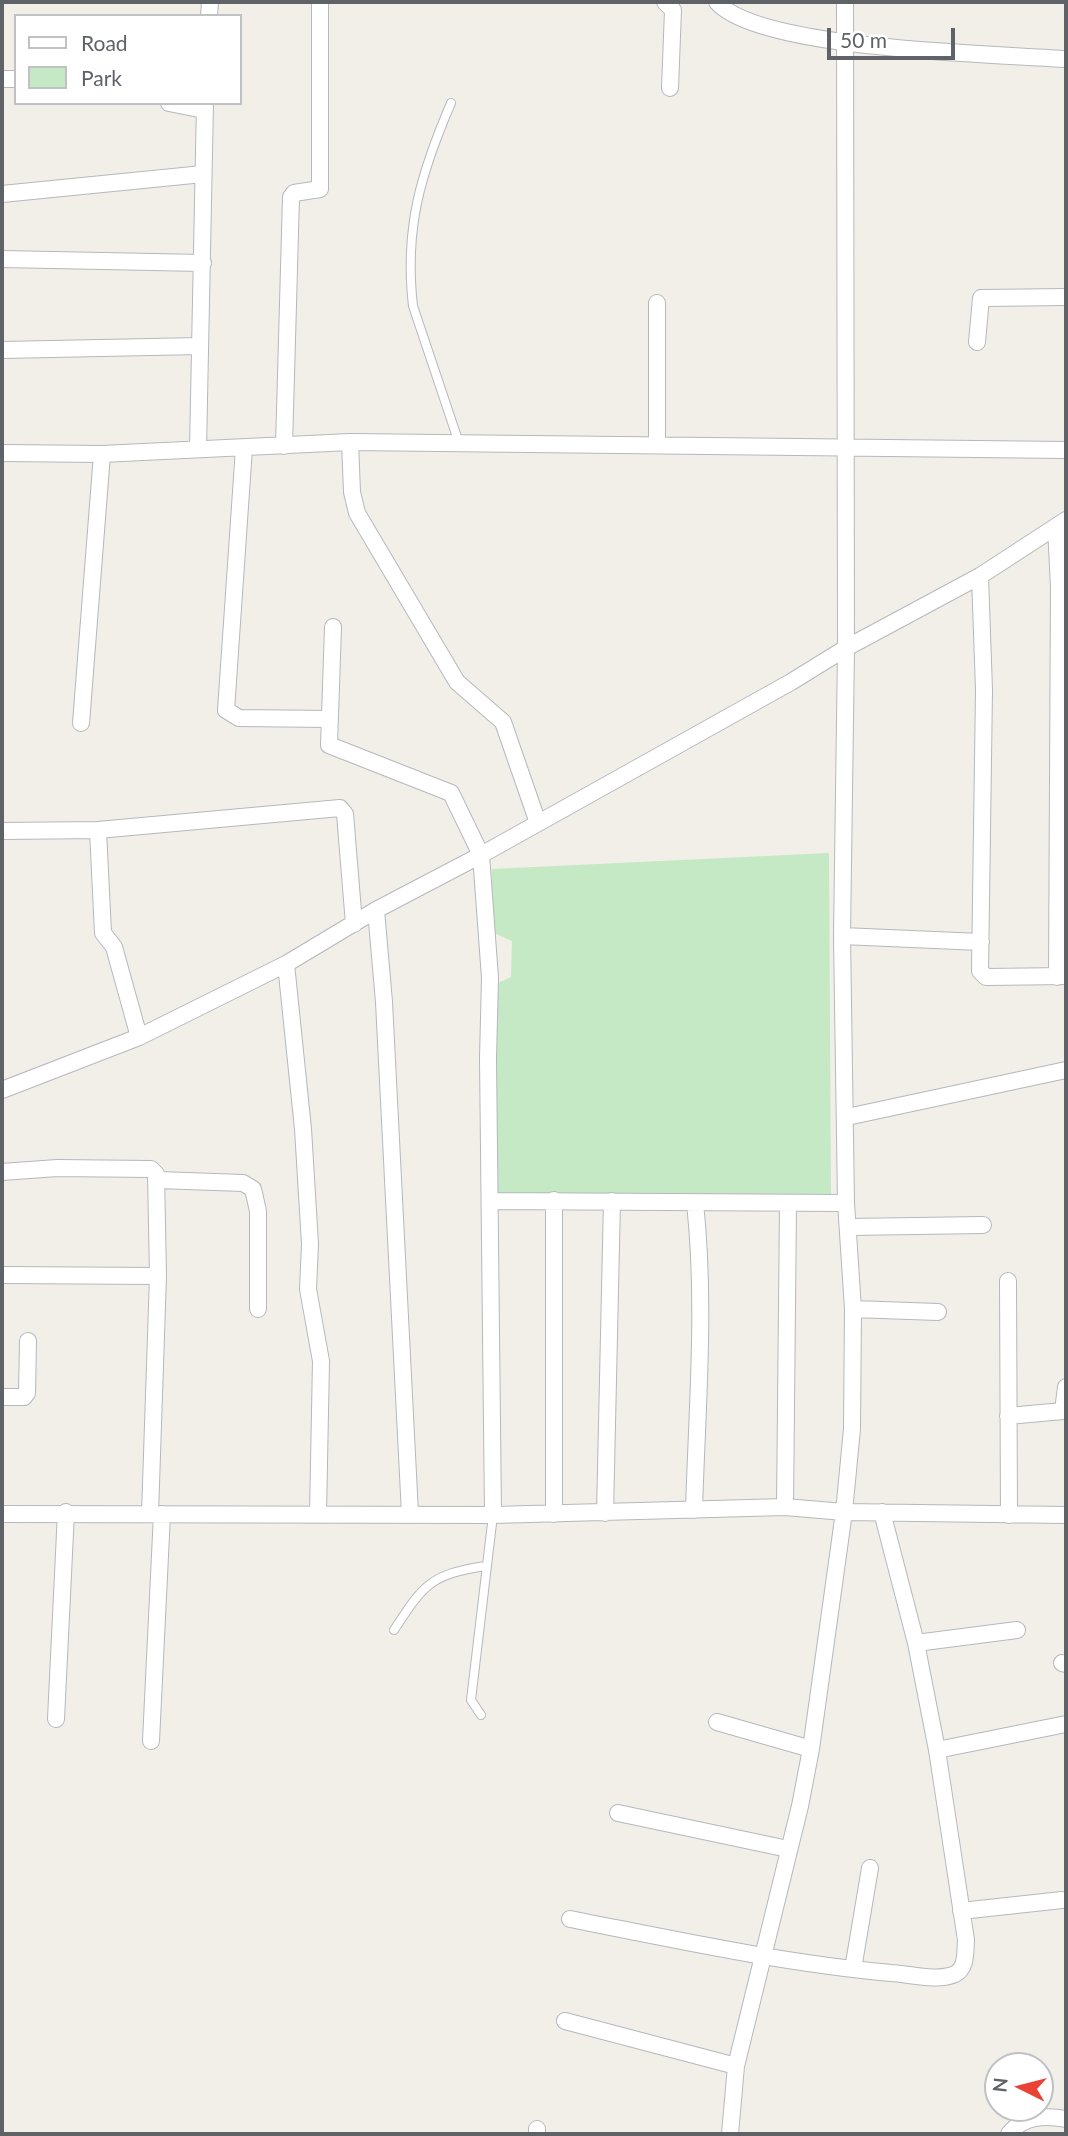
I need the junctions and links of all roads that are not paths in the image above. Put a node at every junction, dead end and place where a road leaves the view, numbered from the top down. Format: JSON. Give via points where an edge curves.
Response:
{"nodes":[{"id":1,"x":320,"y":2,"type":"edge"},
{"id":2,"x":665,"y":2,"type":"edge"},
{"id":3,"x":717,"y":2,"type":"edge"},
{"id":4,"x":845,"y":2,"type":"edge"},
{"id":5,"x":846,"y":43,"type":"junction"},
{"id":6,"x":1066,"y":59,"type":"edge"},
{"id":7,"x":670,"y":88,"type":"dead end"},
{"id":8,"x":451,"y":103,"type":"dead end"},
{"id":9,"x":186,"y":105,"type":"edge"},
{"id":10,"x":204,"y":107,"type":"edge"},
{"id":11,"x":203,"y":174,"type":"junction"},
{"id":12,"x":2,"y":194,"type":"edge"},
{"id":13,"x":2,"y":259,"type":"edge"},
{"id":14,"x":203,"y":263,"type":"junction"},
{"id":15,"x":1066,"y":297,"type":"edge"},
{"id":16,"x":657,"y":303,"type":"dead end"},
{"id":17,"x":977,"y":342,"type":"dead end"},
{"id":18,"x":200,"y":346,"type":"junction"},
{"id":19,"x":2,"y":350,"type":"edge"},
{"id":20,"x":350,"y":442,"type":"junction"},
{"id":21,"x":459,"y":443,"type":"junction"},
{"id":22,"x":657,"y":443,"type":"junction"},
{"id":23,"x":284,"y":446,"type":"junction"},
{"id":24,"x":244,"y":447,"type":"junction"},
{"id":25,"x":845,"y":448,"type":"junction"},
{"id":26,"x":198,"y":449,"type":"junction"},
{"id":27,"x":1066,"y":450,"type":"edge"},
{"id":28,"x":2,"y":453,"type":"edge"},
{"id":29,"x":102,"y":454,"type":"junction"},
{"id":30,"x":1061,"y":523,"type":"edge"},
{"id":31,"x":980,"y":576,"type":"junction"},
{"id":32,"x":1063,"y":587,"type":"edge"},
{"id":33,"x":333,"y":627,"type":"dead end"},
{"id":34,"x":846,"y":648,"type":"junction"},
{"id":35,"x":1062,"y":651,"type":"edge"},
{"id":36,"x":329,"y":719,"type":"junction"},
{"id":37,"x":81,"y":723,"type":"dead end"},
{"id":38,"x":1062,"y":725,"type":"edge"},
{"id":39,"x":1061,"y":788,"type":"edge"},
{"id":40,"x":538,"y":823,"type":"junction"},
{"id":41,"x":99,"y":830,"type":"junction"},
{"id":42,"x":2,"y":831,"type":"edge"},
{"id":43,"x":481,"y":855,"type":"junction"},
{"id":44,"x":1061,"y":864,"type":"edge"},
{"id":45,"x":376,"y":910,"type":"junction"},
{"id":46,"x":354,"y":924,"type":"junction"},
{"id":47,"x":842,"y":936,"type":"junction"},
{"id":48,"x":981,"y":942,"type":"junction"},
{"id":49,"x":286,"y":964,"type":"junction"},
{"id":50,"x":1061,"y":977,"type":"edge"},
{"id":51,"x":139,"y":1037,"type":"junction"},
{"id":52,"x":1066,"y":1070,"type":"edge"},
{"id":53,"x":2,"y":1090,"type":"edge"},
{"id":54,"x":847,"y":1117,"type":"junction"},
{"id":55,"x":2,"y":1172,"type":"edge"},
{"id":56,"x":158,"y":1180,"type":"junction"},
{"id":57,"x":554,"y":1200,"type":"junction"},
{"id":58,"x":490,"y":1201,"type":"junction"},
{"id":59,"x":612,"y":1201,"type":"junction"},
{"id":60,"x":695,"y":1203,"type":"junction"},
{"id":61,"x":846,"y":1203,"type":"junction"},
{"id":62,"x":789,"y":1205,"type":"junction"},
{"id":63,"x":984,"y":1225,"type":"dead end"},
{"id":64,"x":849,"y":1227,"type":"junction"},
{"id":65,"x":2,"y":1275,"type":"edge"},
{"id":66,"x":159,"y":1276,"type":"junction"},
{"id":67,"x":1007,"y":1281,"type":"dead end"},
{"id":68,"x":853,"y":1309,"type":"junction"},
{"id":69,"x":258,"y":1310,"type":"dead end"},
{"id":70,"x":938,"y":1312,"type":"dead end"},
{"id":71,"x":29,"y":1342,"type":"dead end"},
{"id":72,"x":1066,"y":1387,"type":"edge"},
{"id":73,"x":2,"y":1397,"type":"edge"},
{"id":74,"x":1008,"y":1416,"type":"junction"},
{"id":75,"x":785,"y":1507,"type":"junction"},
{"id":76,"x":694,"y":1510,"type":"junction"},
{"id":77,"x":66,"y":1512,"type":"junction"},
{"id":78,"x":844,"y":1512,"type":"junction"},
{"id":79,"x":882,"y":1512,"type":"junction"},
{"id":80,"x":605,"y":1513,"type":"junction"},
{"id":81,"x":2,"y":1514,"type":"edge"},
{"id":82,"x":156,"y":1514,"type":"junction"},
{"id":83,"x":318,"y":1514,"type":"junction"},
{"id":84,"x":410,"y":1514,"type":"junction"},
{"id":85,"x":554,"y":1514,"type":"junction"},
{"id":86,"x":493,"y":1515,"type":"junction"},
{"id":87,"x":1009,"y":1515,"type":"junction"},
{"id":88,"x":1066,"y":1515,"type":"edge"},
{"id":89,"x":486,"y":1566,"type":"junction"},
{"id":90,"x":394,"y":1630,"type":"dead end"},
{"id":91,"x":1017,"y":1630,"type":"dead end"},
{"id":92,"x":916,"y":1643,"type":"junction"},
{"id":93,"x":481,"y":1715,"type":"dead end"},
{"id":94,"x":56,"y":1719,"type":"dead end"},
{"id":95,"x":717,"y":1722,"type":"dead end"},
{"id":96,"x":1066,"y":1724,"type":"edge"},
{"id":97,"x":151,"y":1741,"type":"dead end"},
{"id":98,"x":811,"y":1749,"type":"junction"},
{"id":99,"x":937,"y":1750,"type":"junction"},
{"id":100,"x":618,"y":1813,"type":"dead end"},
{"id":101,"x":788,"y":1849,"type":"junction"},
{"id":102,"x":870,"y":1868,"type":"dead end"},
{"id":103,"x":1062,"y":1900,"type":"dead end"},
{"id":104,"x":961,"y":1911,"type":"junction"},
{"id":105,"x":570,"y":1919,"type":"dead end"},
{"id":106,"x":762,"y":1958,"type":"junction"},
{"id":107,"x":853,"y":1969,"type":"junction"},
{"id":108,"x":565,"y":2021,"type":"dead end"},
{"id":109,"x":736,"y":2066,"type":"junction"},
{"id":110,"x":1066,"y":2119,"type":"edge"},
{"id":111,"x":730,"y":2134,"type":"edge"},
{"id":112,"x":1009,"y":2134,"type":"edge"}],
"edges":[{"from":1,"to":23,"type":"street","via":[[320,189],[291,197]]},
{"from":2,"to":7,"type":"street","via":[[673,10]]},
{"from":3,"to":5,"type":"street","via":[[748,22]]},
{"from":4,"to":5,"type":"street"},
{"from":5,"to":6,"type":"street"},
{"from":5,"to":25,"type":"street"},
{"from":8,"to":21,"type":"lane","via":[[415,203],[411,287],[413,306]]},
{"from":9,"to":10,"type":"street"},
{"from":10,"to":11,"type":"street"},
{"from":11,"to":12,"type":"street"},
{"from":11,"to":14,"type":"street"},
{"from":13,"to":14,"type":"street"},
{"from":14,"to":18,"type":"street"},
{"from":15,"to":17,"type":"street","via":[[981,298]]},
{"from":16,"to":22,"type":"street"},
{"from":18,"to":19,"type":"street"},
{"from":18,"to":26,"type":"street"},
{"from":20,"to":21,"type":"street"},
{"from":20,"to":23,"type":"street"},
{"from":20,"to":40,"type":"street","via":[[357,513],[457,682],[503,722]]},
{"from":21,"to":22,"type":"street"},
{"from":22,"to":25,"type":"street"},
{"from":23,"to":24,"type":"street"},
{"from":24,"to":26,"type":"street"},
{"from":24,"to":36,"type":"street","via":[[226,710],[239,718]]},
{"from":25,"to":27,"type":"street"},
{"from":25,"to":34,"type":"street"},
{"from":26,"to":29,"type":"street"},
{"from":28,"to":29,"type":"street"},
{"from":29,"to":37,"type":"street"},
{"from":30,"to":31,"type":"street"},
{"from":30,"to":32,"type":"street"},
{"from":31,"to":34,"type":"street"},
{"from":31,"to":48,"type":"street","via":[[984,690]]},
{"from":32,"to":35,"type":"street"},
{"from":33,"to":36,"type":"street"},
{"from":34,"to":40,"type":"street"},
{"from":34,"to":47,"type":"street"},
{"from":35,"to":38,"type":"street"},
{"from":36,"to":43,"type":"street","via":[[329,745],[334,749],[454,796]]},
{"from":38,"to":39,"type":"street"},
{"from":39,"to":44,"type":"street"},
{"from":40,"to":43,"type":"street"},
{"from":41,"to":42,"type":"street"},
{"from":41,"to":46,"type":"street","via":[[340,808],[345,814]]},
{"from":41,"to":51,"type":"street","via":[[103,933],[114,947]]},
{"from":43,"to":45,"type":"street"},
{"from":43,"to":58,"type":"street","via":[[490,978]]},
{"from":44,"to":50,"type":"street"},
{"from":45,"to":46,"type":"street"},
{"from":45,"to":84,"type":"street"},
{"from":46,"to":49,"type":"street"},
{"from":47,"to":48,"type":"street"},
{"from":47,"to":54,"type":"street"},
{"from":48,"to":50,"type":"street","via":[[982,976]]},
{"from":49,"to":51,"type":"street"},
{"from":49,"to":83,"type":"street","via":[[303,1129],[308,1289],[321,1362]]},
{"from":51,"to":53,"type":"street"},
{"from":52,"to":54,"type":"street"},
{"from":54,"to":61,"type":"street"},
{"from":55,"to":56,"type":"street","via":[[151,1169]]},
{"from":56,"to":66,"type":"street"},
{"from":56,"to":69,"type":"street","via":[[243,1183],[253,1189],[258,1211]]},
{"from":57,"to":58,"type":"street"},
{"from":57,"to":59,"type":"street"},
{"from":57,"to":85,"type":"street"},
{"from":58,"to":86,"type":"street"},
{"from":59,"to":60,"type":"street"},
{"from":59,"to":80,"type":"street"},
{"from":60,"to":62,"type":"street"},
{"from":60,"to":76,"type":"street","via":[[700,1309]]},
{"from":61,"to":62,"type":"street"},
{"from":61,"to":64,"type":"street"},
{"from":62,"to":75,"type":"street"},
{"from":63,"to":64,"type":"street"},
{"from":64,"to":68,"type":"street"},
{"from":65,"to":66,"type":"street"},
{"from":66,"to":82,"type":"street"},
{"from":67,"to":74,"type":"street"},
{"from":68,"to":70,"type":"street"},
{"from":68,"to":78,"type":"street","via":[[852,1429]]},
{"from":71,"to":73,"type":"street","via":[[27,1393]]},
{"from":72,"to":74,"type":"street","via":[[1063,1411]]},
{"from":74,"to":87,"type":"street"},
{"from":75,"to":76,"type":"street"},
{"from":75,"to":78,"type":"street"},
{"from":76,"to":80,"type":"street"},
{"from":77,"to":81,"type":"street"},
{"from":77,"to":82,"type":"street"},
{"from":77,"to":94,"type":"street"},
{"from":78,"to":79,"type":"street"},
{"from":78,"to":98,"type":"street"},
{"from":79,"to":87,"type":"street"},
{"from":79,"to":92,"type":"street"},
{"from":80,"to":85,"type":"street"},
{"from":82,"to":83,"type":"street"},
{"from":82,"to":97,"type":"street"},
{"from":83,"to":84,"type":"street"},
{"from":84,"to":86,"type":"street"},
{"from":85,"to":86,"type":"street"},
{"from":86,"to":89,"type":"lane"},
{"from":87,"to":88,"type":"street"},
{"from":89,"to":90,"type":"lane","via":[[450,1571],[420,1590]]},
{"from":89,"to":93,"type":"lane","via":[[471,1700]]},
{"from":91,"to":92,"type":"street"},
{"from":92,"to":99,"type":"street"},
{"from":95,"to":98,"type":"street"},
{"from":96,"to":99,"type":"street"},
{"from":98,"to":101,"type":"street"},
{"from":99,"to":104,"type":"street"},
{"from":100,"to":101,"type":"street"},
{"from":101,"to":106,"type":"street"},
{"from":102,"to":107,"type":"street"},
{"from":103,"to":104,"type":"street"},
{"from":104,"to":107,"type":"street","via":[[965,1959],[956,1973],[940,1977]]},
{"from":105,"to":106,"type":"street"},
{"from":106,"to":107,"type":"street"},
{"from":106,"to":109,"type":"street"},
{"from":108,"to":109,"type":"street"},
{"from":109,"to":111,"type":"street"},
{"from":110,"to":112,"type":"street","via":[[1036,2117],[1019,2122]]}]}
